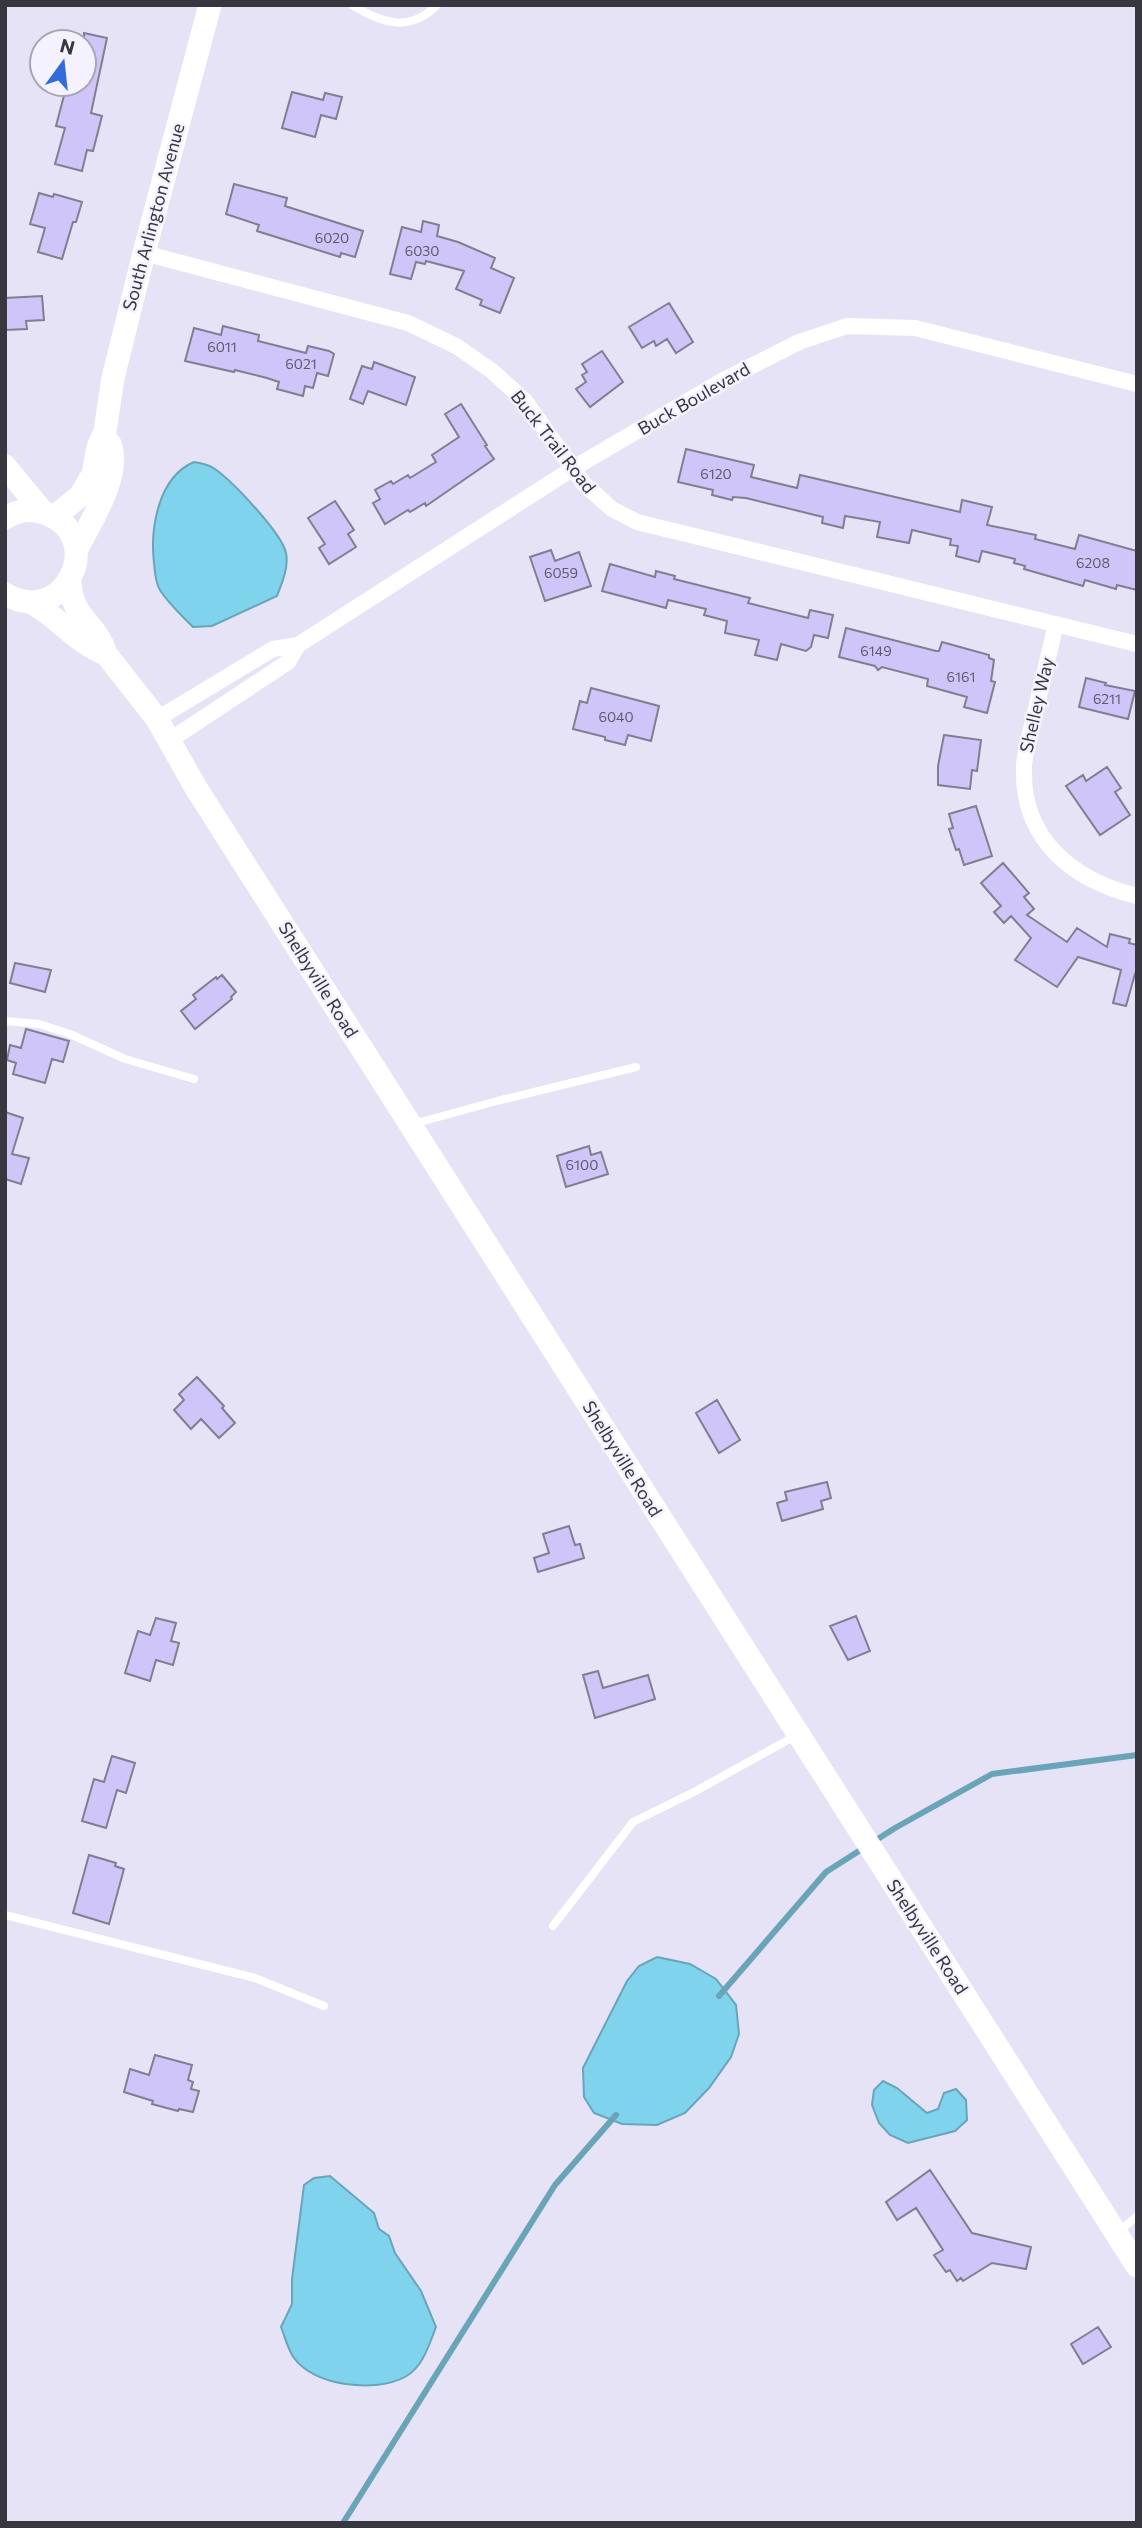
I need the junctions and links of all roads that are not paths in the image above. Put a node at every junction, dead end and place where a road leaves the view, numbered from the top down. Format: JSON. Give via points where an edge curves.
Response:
{"nodes":[{"id":1,"x":211,"y":5,"type":"edge"},
{"id":2,"x":352,"y":5,"type":"edge"},
{"id":3,"x":437,"y":5,"type":"edge"},
{"id":4,"x":144,"y":253,"type":"junction"},
{"id":5,"x":1137,"y":384,"type":"edge"},
{"id":6,"x":105,"y":431,"type":"junction"},
{"id":7,"x":5,"y":466,"type":"edge"},
{"id":8,"x":572,"y":469,"type":"junction"},
{"id":9,"x":48,"y":514,"type":"junction"},
{"id":10,"x":5,"y":518,"type":"edge"},
{"id":11,"x":76,"y":551,"type":"junction"},
{"id":12,"x":70,"y":579,"type":"junction"},
{"id":13,"x":15,"y":601,"type":"edge"},
{"id":14,"x":1056,"y":624,"type":"junction"},
{"id":15,"x":1137,"y":644,"type":"edge"},
{"id":16,"x":298,"y":645,"type":"junction"},
{"id":17,"x":106,"y":654,"type":"junction"},
{"id":18,"x":157,"y":719,"type":"junction"},
{"id":19,"x":170,"y":740,"type":"junction"},
{"id":20,"x":1137,"y":896,"type":"edge"},
{"id":21,"x":5,"y":1021,"type":"edge"},
{"id":22,"x":636,"y":1067,"type":"dead end"},
{"id":23,"x":194,"y":1079,"type":"dead end"},
{"id":24,"x":411,"y":1125,"type":"junction"},
{"id":25,"x":797,"y":1735,"type":"junction"},
{"id":26,"x":5,"y":1915,"type":"edge"},
{"id":27,"x":553,"y":1926,"type":"dead end"},
{"id":28,"x":324,"y":2006,"type":"dead end"},
{"id":29,"x":1137,"y":2216,"type":"edge"},
{"id":30,"x":1116,"y":2234,"type":"junction"},
{"id":31,"x":1137,"y":2266,"type":"edge"}],
"edges":[{"from":1,"to":4,"type":"main road","name":"South Arlington Avenue"},
{"from":2,"to":3,"type":"lane","via":[[372,18],[406,24],[428,15]]},
{"from":4,"to":6,"type":"main road","name":"South Arlington Avenue","via":[[113,378]]},
{"from":4,"to":8,"type":"street","name":"Buck Trail Road","via":[[432,333],[512,388],[536,414]]},
{"from":5,"to":8,"type":"street","name":"Buck Boulevard","via":[[915,328],[847,326],[799,342],[722,381]]},
{"from":6,"to":9,"type":"main road","name":"South Arlington Avenue","via":[[88,486],[77,499]]},
{"from":6,"to":11,"type":"main road","name":"South Arlington Avenue","via":[[112,449],[109,480]]},
{"from":7,"to":9,"type":"main road"},
{"from":8,"to":14,"type":"street","name":"Buck Trail Road","via":[[597,497],[637,522]]},
{"from":8,"to":16,"type":"street","name":"Buck Boulevard"},
{"from":9,"to":10,"type":"main road","via":[[25,511]]},
{"from":9,"to":11,"type":"main road","via":[[71,534]]},
{"from":11,"to":12,"type":"main road","name":"South Arlington Avenue"},
{"from":12,"to":13,"type":"main road","via":[[53,596]]},
{"from":12,"to":17,"type":"main road","via":[[78,612],[102,640]]},
{"from":13,"to":17,"type":"main road","via":[[47,610],[88,648]]},
{"from":14,"to":15,"type":"street","name":"Buck Trail Road"},
{"from":14,"to":20,"type":"street","name":"Shelley Way","via":[[1025,752],[1029,809],[1064,863],[1097,885]]},
{"from":16,"to":18,"type":"street","name":"Buck Boulevard","via":[[273,649]]},
{"from":16,"to":19,"type":"street","name":"Buck Boulevard","via":[[288,662]]},
{"from":17,"to":18,"type":"main road","name":"Shelbyville Road"},
{"from":18,"to":19,"type":"main road","name":"Shelbyville Road"},
{"from":19,"to":24,"type":"main road","name":"Shelbyville Road"},
{"from":21,"to":23,"type":"lane","via":[[39,1024],[125,1059]]},
{"from":22,"to":24,"type":"lane"},
{"from":24,"to":25,"type":"main road","name":"Shelbyville Road"},
{"from":25,"to":27,"type":"lane","via":[[633,1822]]},
{"from":25,"to":30,"type":"main road","name":"Shelbyville Road"},
{"from":26,"to":28,"type":"lane","via":[[255,1978]]},
{"from":29,"to":30,"type":"lane"},
{"from":30,"to":31,"type":"main road","name":"Shelbyville Road"}]}
